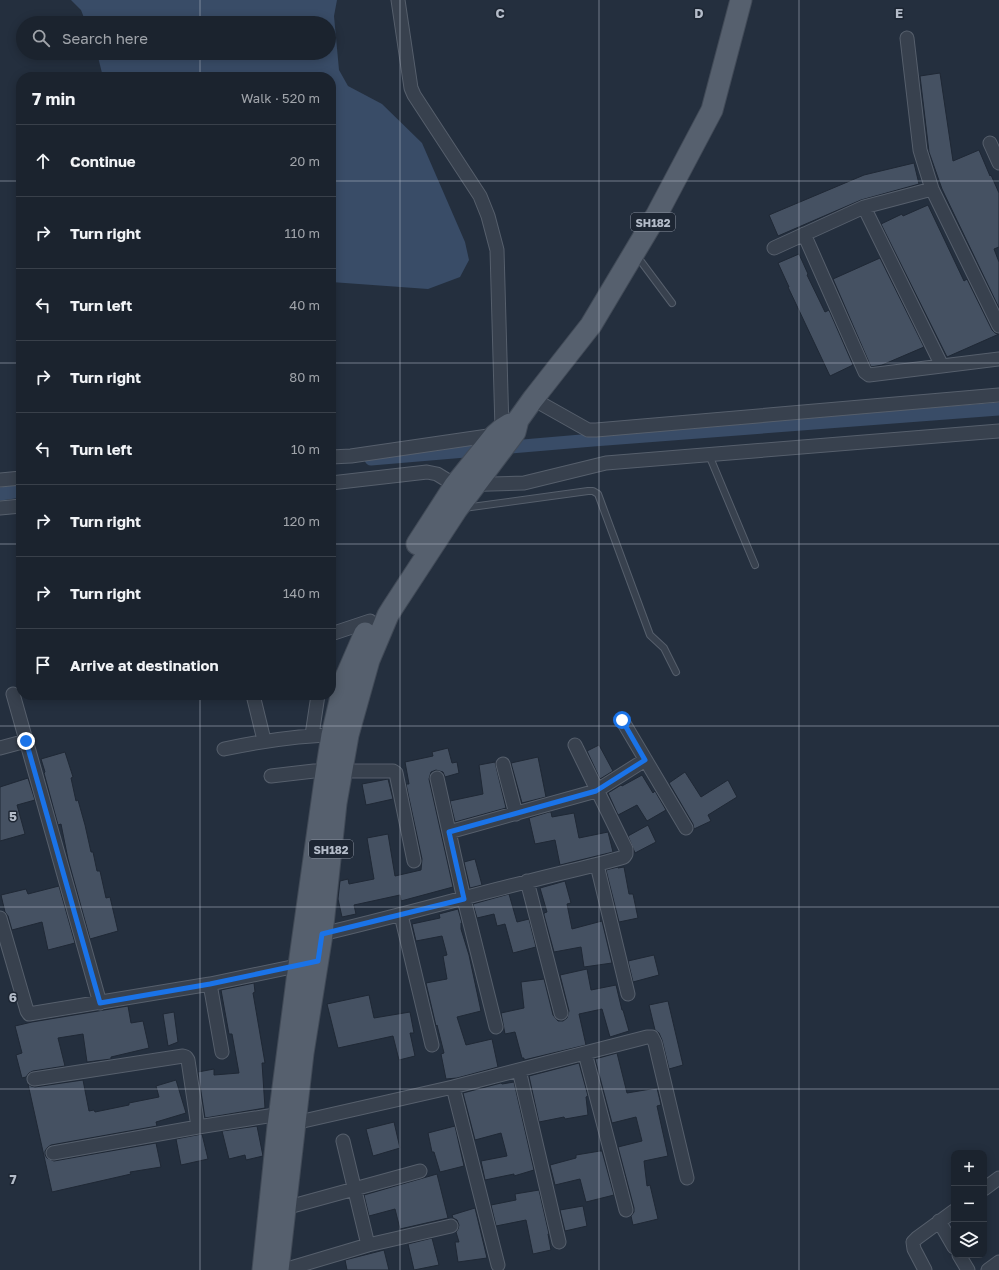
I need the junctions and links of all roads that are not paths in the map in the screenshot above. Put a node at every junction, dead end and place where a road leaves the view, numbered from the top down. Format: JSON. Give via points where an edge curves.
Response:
{"nodes":[{"id":1,"x":398,"y":0,"type":"edge"},
{"id":2,"x":741,"y":0,"type":"edge"},
{"id":3,"x":907,"y":38,"type":"dead end"},
{"id":4,"x":990,"y":143,"type":"dead end"},
{"id":5,"x":999,"y":163,"type":"edge"},
{"id":6,"x":932,"y":189,"type":"junction"},
{"id":7,"x":864,"y":207,"type":"junction"},
{"id":8,"x":804,"y":234,"type":"junction"},
{"id":9,"x":774,"y":248,"type":"dead end"},
{"id":10,"x":634,"y":253,"type":"junction"},
{"id":11,"x":672,"y":303,"type":"dead end"},
{"id":12,"x":999,"y":326,"type":"edge"},
{"id":13,"x":999,"y":359,"type":"edge"},
{"id":14,"x":942,"y":366,"type":"junction"},
{"id":15,"x":999,"y":395,"type":"edge"},
{"id":16,"x":533,"y":399,"type":"junction"},
{"id":17,"x":999,"y":431,"type":"edge"},
{"id":18,"x":502,"y":433,"type":"junction"},
{"id":19,"x":709,"y":455,"type":"junction"},
{"id":20,"x":336,"y":457,"type":"edge"},
{"id":21,"x":473,"y":476,"type":"junction"},
{"id":22,"x":16,"y":478,"type":"edge"},
{"id":23,"x":0,"y":480,"type":"edge"},
{"id":24,"x":336,"y":482,"type":"edge"},
{"id":25,"x":455,"y":485,"type":"junction"},
{"id":26,"x":16,"y":506,"type":"edge"},
{"id":27,"x":0,"y":508,"type":"edge"},
{"id":28,"x":457,"y":509,"type":"junction"},
{"id":29,"x":755,"y":565,"type":"dead end"},
{"id":30,"x":370,"y":621,"type":"junction"},
{"id":31,"x":336,"y":632,"type":"edge"},
{"id":32,"x":368,"y":643,"type":"junction"},
{"id":33,"x":676,"y":672,"type":"dead end"},
{"id":34,"x":13,"y":694,"type":"dead end"},
{"id":35,"x":254,"y":700,"type":"edge"},
{"id":36,"x":320,"y":700,"type":"edge"},
{"id":37,"x":622,"y":720,"type":"dead end"},
{"id":38,"x":331,"y":735,"type":"junction"},
{"id":39,"x":264,"y":740,"type":"junction"},
{"id":40,"x":26,"y":741,"type":"junction"},
{"id":41,"x":575,"y":745,"type":"dead end"},
{"id":42,"x":0,"y":748,"type":"edge"},
{"id":43,"x":224,"y":749,"type":"dead end"},
{"id":44,"x":645,"y":760,"type":"junction"},
{"id":45,"x":503,"y":764,"type":"dead end"},
{"id":46,"x":334,"y":772,"type":"junction"},
{"id":47,"x":272,"y":776,"type":"dead end"},
{"id":48,"x":436,"y":778,"type":"dead end"},
{"id":49,"x":596,"y":791,"type":"junction"},
{"id":50,"x":516,"y":814,"type":"junction"},
{"id":51,"x":686,"y":828,"type":"dead end"},
{"id":52,"x":449,"y":832,"type":"junction"},
{"id":53,"x":414,"y":861,"type":"dead end"},
{"id":54,"x":597,"y":865,"type":"junction"},
{"id":55,"x":527,"y":882,"type":"junction"},
{"id":56,"x":464,"y":899,"type":"junction"},
{"id":57,"x":401,"y":915,"type":"junction"},
{"id":58,"x":0,"y":918,"type":"edge"},
{"id":59,"x":322,"y":934,"type":"junction"},
{"id":60,"x":5,"y":952,"type":"edge"},
{"id":61,"x":308,"y":963,"type":"junction"},
{"id":62,"x":210,"y":984,"type":"junction"},
{"id":63,"x":628,"y":994,"type":"dead end"},
{"id":64,"x":100,"y":1003,"type":"junction"},
{"id":65,"x":561,"y":1013,"type":"dead end"},
{"id":66,"x":496,"y":1027,"type":"dead end"},
{"id":67,"x":432,"y":1045,"type":"dead end"},
{"id":68,"x":222,"y":1052,"type":"dead end"},
{"id":69,"x":585,"y":1053,"type":"junction"},
{"id":70,"x":519,"y":1070,"type":"junction"},
{"id":71,"x":34,"y":1079,"type":"dead end"},
{"id":72,"x":453,"y":1087,"type":"junction"},
{"id":73,"x":285,"y":1121,"type":"junction"},
{"id":74,"x":198,"y":1127,"type":"junction"},
{"id":75,"x":343,"y":1141,"type":"dead end"},
{"id":76,"x":53,"y":1153,"type":"dead end"},
{"id":77,"x":420,"y":1171,"type":"dead end"},
{"id":78,"x":687,"y":1178,"type":"dead end"},
{"id":79,"x":998,"y":1180,"type":"edge"},
{"id":80,"x":987,"y":1187,"type":"edge"},
{"id":81,"x":354,"y":1188,"type":"junction"},
{"id":82,"x":285,"y":1208,"type":"junction"},
{"id":83,"x":626,"y":1210,"type":"dead end"},
{"id":84,"x":951,"y":1213,"type":"edge"},
{"id":85,"x":940,"y":1222,"type":"junction"},
{"id":86,"x":452,"y":1226,"type":"dead end"},
{"id":87,"x":558,"y":1242,"type":"dead end"},
{"id":88,"x":951,"y":1242,"type":"edge"},
{"id":89,"x":368,"y":1245,"type":"junction"},
{"id":90,"x":961,"y":1258,"type":"edge"},
{"id":91,"x":999,"y":1262,"type":"edge"},
{"id":92,"x":498,"y":1265,"type":"dead end"},
{"id":93,"x":263,"y":1270,"type":"edge"},
{"id":94,"x":278,"y":1270,"type":"edge"},
{"id":95,"x":284,"y":1270,"type":"edge"},
{"id":96,"x":925,"y":1270,"type":"edge"},
{"id":97,"x":968,"y":1270,"type":"edge"},
{"id":98,"x":988,"y":1270,"type":"edge"}],
"edges":[{"from":1,"to":18,"type":"street","via":[[411,88],[480,196],[494,237]]},
{"from":2,"to":10,"type":"main road","number":"SH182","via":[[712,110]]},
{"from":3,"to":6,"type":"street","via":[[920,150]]},
{"from":4,"to":5,"type":"street"},
{"from":6,"to":7,"type":"street"},
{"from":6,"to":12,"type":"street"},
{"from":7,"to":8,"type":"street"},
{"from":7,"to":14,"type":"street"},
{"from":8,"to":9,"type":"street"},
{"from":8,"to":14,"type":"street","via":[[865,372],[875,375]]},
{"from":10,"to":11,"type":"lane"},
{"from":10,"to":16,"type":"main road","number":"SH182","via":[[591,325]]},
{"from":13,"to":14,"type":"street"},
{"from":15,"to":16,"type":"street","via":[[596,430],[588,430]]},
{"from":16,"to":18,"type":"main road","number":"SH182"},
{"from":17,"to":19,"type":"street"},
{"from":18,"to":20,"type":"street"},
{"from":18,"to":21,"type":"main road","number":"SH182"},
{"from":18,"to":21,"type":"main road","number":"SH182","via":[[491,465]]},
{"from":19,"to":21,"type":"street","via":[[606,463],[524,482]]},
{"from":19,"to":29,"type":"lane"},
{"from":21,"to":25,"type":"main road","number":"SH182"},
{"from":21,"to":28,"type":"main road","number":"SH182"},
{"from":22,"to":23,"type":"street"},
{"from":24,"to":25,"type":"street","via":[[427,472],[437,474]]},
{"from":25,"to":30,"type":"main road","number":"SH182"},
{"from":26,"to":27,"type":"street"},
{"from":28,"to":32,"type":"main road","number":"SH182"},
{"from":28,"to":33,"type":"lane","via":[[593,491],[598,494],[650,635],[664,648]]},
{"from":30,"to":31,"type":"street"},
{"from":30,"to":32,"type":"main road","number":"SH182"},
{"from":32,"to":38,"type":"main road","number":"SH182","via":[[345,679]]},
{"from":34,"to":40,"type":"street"},
{"from":35,"to":39,"type":"street"},
{"from":36,"to":38,"type":"street"},
{"from":37,"to":44,"type":"street"},
{"from":38,"to":39,"type":"street"},
{"from":38,"to":46,"type":"main road","number":"SH182"},
{"from":39,"to":43,"type":"street"},
{"from":40,"to":42,"type":"street"},
{"from":40,"to":64,"type":"street"},
{"from":41,"to":49,"type":"street"},
{"from":44,"to":49,"type":"street"},
{"from":44,"to":51,"type":"street"},
{"from":45,"to":50,"type":"street"},
{"from":46,"to":47,"type":"street","via":[[314,771]]},
{"from":46,"to":53,"type":"street","via":[[396,773]]},
{"from":46,"to":59,"type":"main road","number":"SH182","via":[[336,803]]},
{"from":46,"to":61,"type":"main road","number":"SH182"},
{"from":48,"to":52,"type":"street"},
{"from":49,"to":50,"type":"street"},
{"from":49,"to":54,"type":"street","via":[[626,849],[624,857]]},
{"from":50,"to":52,"type":"street"},
{"from":52,"to":56,"type":"street"},
{"from":54,"to":55,"type":"street"},
{"from":54,"to":63,"type":"street"},
{"from":55,"to":56,"type":"street"},
{"from":55,"to":65,"type":"street"},
{"from":56,"to":57,"type":"street"},
{"from":56,"to":66,"type":"street"},
{"from":57,"to":59,"type":"street"},
{"from":57,"to":67,"type":"street"},
{"from":58,"to":60,"type":"street"},
{"from":59,"to":61,"type":"main road","number":"SH182"},
{"from":60,"to":64,"type":"street","via":[[29,1014]]},
{"from":61,"to":62,"type":"street"},
{"from":61,"to":73,"type":"main road","number":"SH182"},
{"from":62,"to":64,"type":"street"},
{"from":62,"to":68,"type":"street"},
{"from":69,"to":70,"type":"street"},
{"from":69,"to":78,"type":"street","via":[[652,1037]]},
{"from":69,"to":83,"type":"street"},
{"from":70,"to":72,"type":"street"},
{"from":70,"to":87,"type":"street"},
{"from":71,"to":74,"type":"street","via":[[186,1057]]},
{"from":72,"to":73,"type":"street"},
{"from":72,"to":92,"type":"street"},
{"from":73,"to":74,"type":"street"},
{"from":73,"to":82,"type":"main road","number":"SH182"},
{"from":73,"to":93,"type":"main road","number":"SH182"},
{"from":74,"to":76,"type":"street"},
{"from":75,"to":81,"type":"street"},
{"from":77,"to":81,"type":"street"},
{"from":79,"to":80,"type":"street"},
{"from":81,"to":82,"type":"street"},
{"from":81,"to":89,"type":"street"},
{"from":82,"to":94,"type":"main road","number":"SH182"},
{"from":84,"to":85,"type":"street"},
{"from":85,"to":88,"type":"street"},
{"from":85,"to":96,"type":"street","via":[[913,1242]]},
{"from":86,"to":89,"type":"street"},
{"from":89,"to":95,"type":"street"},
{"from":90,"to":97,"type":"street"},
{"from":91,"to":98,"type":"street"}]}
